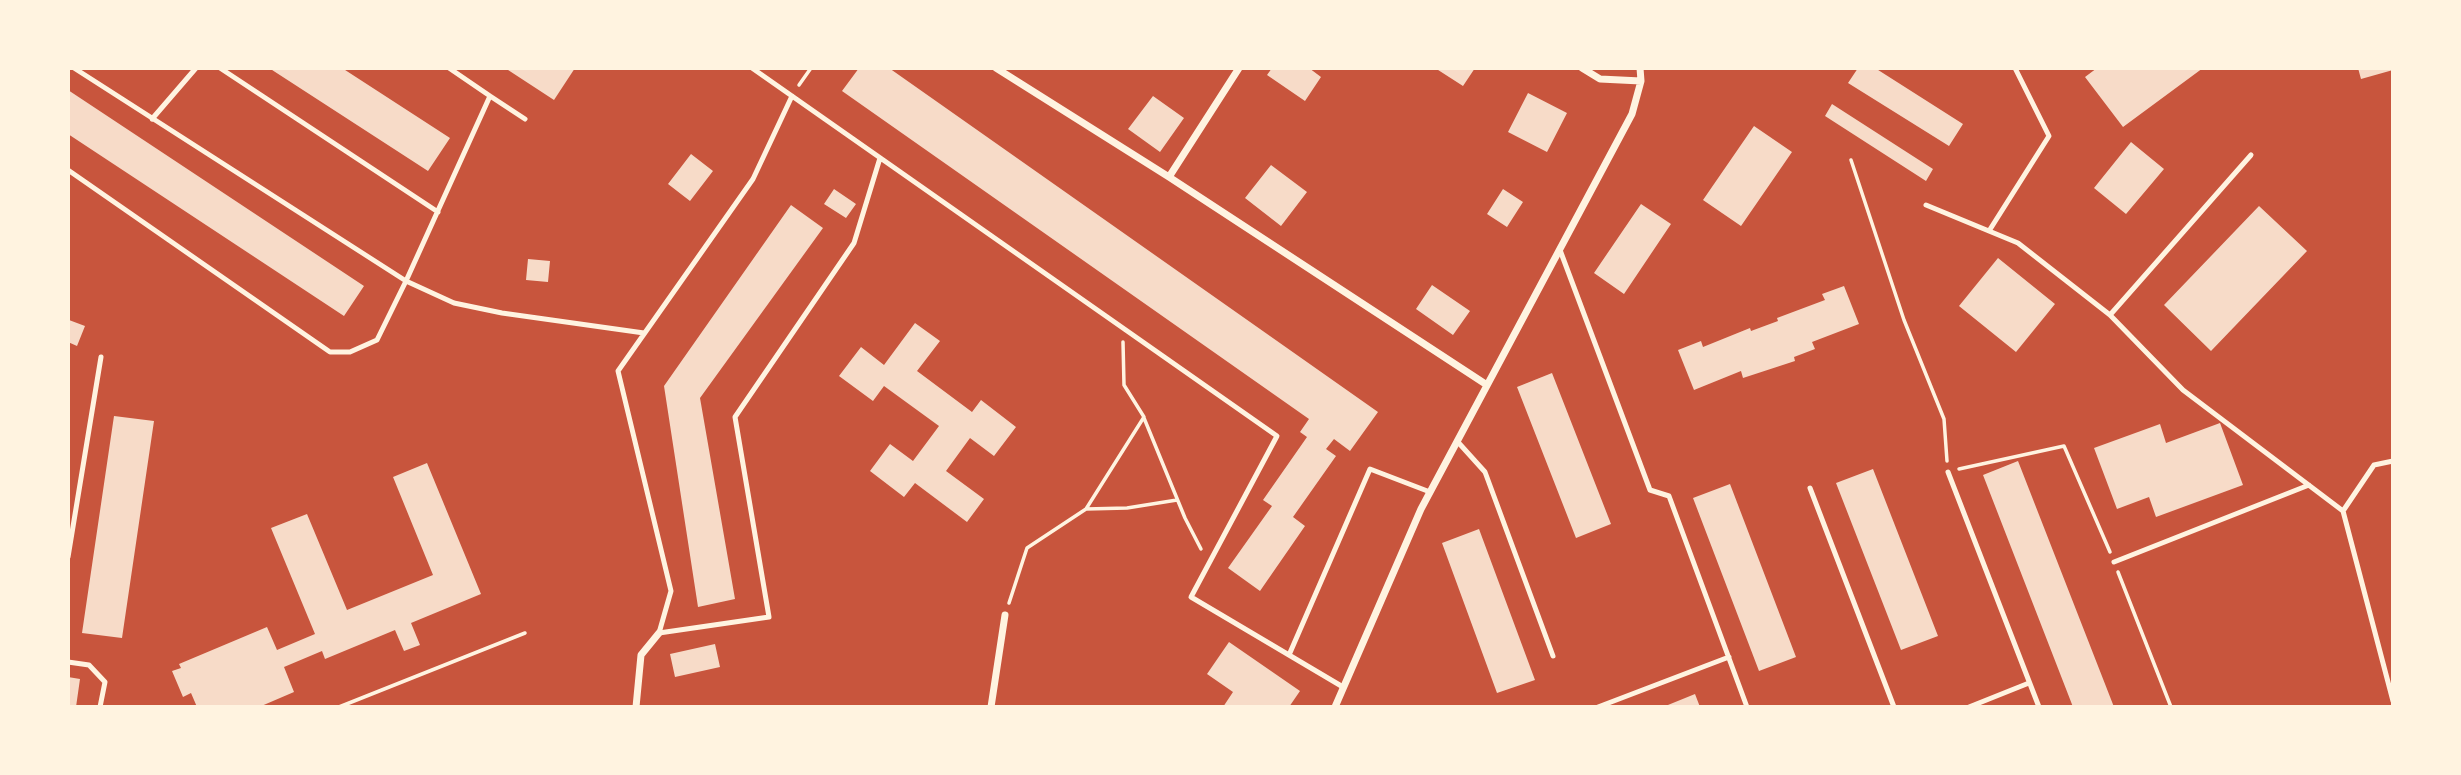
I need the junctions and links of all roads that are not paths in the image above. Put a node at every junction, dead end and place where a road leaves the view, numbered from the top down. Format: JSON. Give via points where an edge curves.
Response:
{"nodes":[{"id":1,"x":74,"y":68,"type":"edge"},
{"id":2,"x":196,"y":68,"type":"edge"},
{"id":3,"x":220,"y":68,"type":"edge"},
{"id":4,"x":449,"y":68,"type":"edge"},
{"id":5,"x":752,"y":68,"type":"edge"},
{"id":6,"x":996,"y":68,"type":"edge"},
{"id":7,"x":1239,"y":68,"type":"edge"},
{"id":8,"x":1582,"y":68,"type":"edge"},
{"id":9,"x":1640,"y":68,"type":"edge"},
{"id":10,"x":2015,"y":68,"type":"edge"},
{"id":11,"x":1642,"y":81,"type":"junction"},
{"id":12,"x":490,"y":96,"type":"junction"},
{"id":13,"x":792,"y":96,"type":"junction"},
{"id":14,"x":152,"y":119,"type":"junction"},
{"id":15,"x":525,"y":119,"type":"dead end"},
{"id":16,"x":2251,"y":155,"type":"dead end"},
{"id":17,"x":880,"y":158,"type":"junction"},
{"id":18,"x":68,"y":170,"type":"edge"},
{"id":19,"x":1169,"y":177,"type":"junction"},
{"id":20,"x":1926,"y":205,"type":"dead end"},
{"id":21,"x":438,"y":212,"type":"junction"},
{"id":22,"x":1989,"y":231,"type":"junction"},
{"id":23,"x":1559,"y":248,"type":"junction"},
{"id":24,"x":406,"y":281,"type":"junction"},
{"id":25,"x":2110,"y":315,"type":"junction"},
{"id":26,"x":645,"y":333,"type":"junction"},
{"id":27,"x":101,"y":357,"type":"dead end"},
{"id":28,"x":1487,"y":385,"type":"junction"},
{"id":29,"x":1457,"y":441,"type":"junction"},
{"id":30,"x":2393,"y":461,"type":"edge"},
{"id":31,"x":1948,"y":472,"type":"road end"},
{"id":32,"x":2309,"y":485,"type":"junction"},
{"id":33,"x":1810,"y":488,"type":"dead end"},
{"id":34,"x":1430,"y":492,"type":"junction"},
{"id":35,"x":2343,"y":511,"type":"junction"},
{"id":36,"x":68,"y":557,"type":"edge"},
{"id":37,"x":2114,"y":562,"type":"road end"},
{"id":38,"x":1005,"y":615,"type":"road end"},
{"id":39,"x":659,"y":634,"type":"junction"},
{"id":40,"x":1289,"y":655,"type":"junction"},
{"id":41,"x":1553,"y":656,"type":"dead end"},
{"id":42,"x":1728,"y":657,"type":"junction"},
{"id":43,"x":68,"y":662,"type":"edge"},
{"id":44,"x":2029,"y":683,"type":"junction"},
{"id":45,"x":1343,"y":687,"type":"junction"},
{"id":46,"x":2393,"y":701,"type":"edge"},
{"id":47,"x":100,"y":707,"type":"edge"},
{"id":48,"x":636,"y":707,"type":"edge"},
{"id":49,"x":991,"y":707,"type":"edge"},
{"id":50,"x":1335,"y":707,"type":"edge"},
{"id":51,"x":1598,"y":707,"type":"edge"},
{"id":52,"x":1747,"y":707,"type":"edge"},
{"id":53,"x":1895,"y":707,"type":"edge"},
{"id":54,"x":1969,"y":707,"type":"edge"},
{"id":55,"x":2039,"y":707,"type":"edge"}],
"edges":[{"from":1,"to":14,"type":"lane"},
{"from":2,"to":14,"type":"lane"},
{"from":3,"to":21,"type":"lane"},
{"from":4,"to":12,"type":"lane"},
{"from":5,"to":13,"type":"lane"},
{"from":6,"to":19,"type":"street"},
{"from":7,"to":19,"type":"street"},
{"from":8,"to":11,"type":"street","via":[[1600,79]]},
{"from":9,"to":11,"type":"street"},
{"from":10,"to":22,"type":"lane","via":[[2049,136]]},
{"from":11,"to":23,"type":"street","via":[[1632,114]]},
{"from":12,"to":15,"type":"lane"},
{"from":12,"to":21,"type":"lane"},
{"from":13,"to":17,"type":"lane"},
{"from":13,"to":26,"type":"lane","via":[[753,179]]},
{"from":14,"to":24,"type":"lane"},
{"from":16,"to":25,"type":"lane"},
{"from":17,"to":39,"type":"lane","via":[[854,243],[735,417],[769,617]]},
{"from":17,"to":40,"type":"lane","via":[[1277,436],[1191,597]]},
{"from":18,"to":24,"type":"lane","via":[[330,352],[350,352],[377,340]]},
{"from":19,"to":28,"type":"street"},
{"from":20,"to":22,"type":"lane"},
{"from":21,"to":24,"type":"lane"},
{"from":22,"to":25,"type":"lane","via":[[2018,243]]},
{"from":23,"to":28,"type":"street"},
{"from":23,"to":42,"type":"lane","via":[[1650,490],[1669,496]]},
{"from":24,"to":26,"type":"lane","via":[[454,303]]},
{"from":25,"to":32,"type":"lane","via":[[2183,390]]},
{"from":26,"to":39,"type":"lane","via":[[618,371],[671,591]]},
{"from":27,"to":36,"type":"lane"},
{"from":28,"to":29,"type":"street"},
{"from":29,"to":34,"type":"street"},
{"from":29,"to":41,"type":"lane","via":[[1485,472]]},
{"from":30,"to":35,"type":"lane","via":[[2374,465]]},
{"from":31,"to":44,"type":"lane"},
{"from":32,"to":35,"type":"lane"},
{"from":32,"to":37,"type":"lane"},
{"from":33,"to":53,"type":"lane"},
{"from":34,"to":40,"type":"lane","via":[[1370,469]]},
{"from":34,"to":45,"type":"street"},
{"from":35,"to":46,"type":"lane"},
{"from":38,"to":49,"type":"street"},
{"from":39,"to":48,"type":"street","via":[[641,655]]},
{"from":40,"to":45,"type":"lane"},
{"from":42,"to":51,"type":"lane"},
{"from":42,"to":52,"type":"lane"},
{"from":43,"to":47,"type":"lane","via":[[89,665],[105,682]]},
{"from":44,"to":54,"type":"lane"},
{"from":44,"to":55,"type":"lane"},
{"from":45,"to":50,"type":"street"}]}
